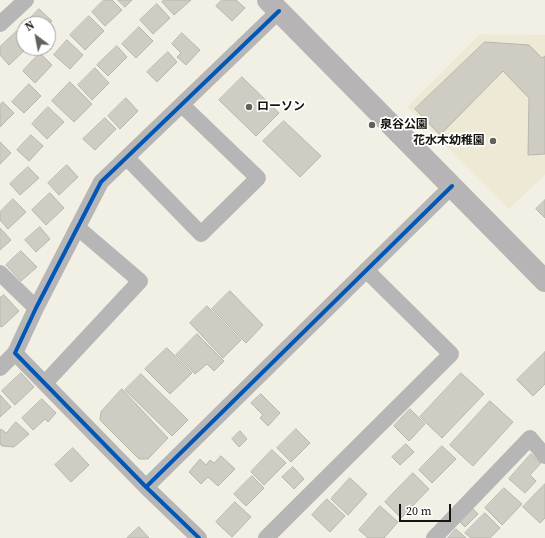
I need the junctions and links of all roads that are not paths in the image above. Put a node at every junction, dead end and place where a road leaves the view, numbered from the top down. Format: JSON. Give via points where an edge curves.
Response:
{"nodes":[{"id":1,"x":26,"y":0,"type":"edge"},
{"id":2,"x":273,"y":6,"type":"edge"},
{"id":3,"x":0,"y":24,"type":"edge"},
{"id":4,"x":182,"y":105,"type":"junction"},
{"id":5,"x":127,"y":158,"type":"junction"},
{"id":6,"x":452,"y":186,"type":"junction"},
{"id":7,"x":78,"y":228,"type":"junction"},
{"id":8,"x":366,"y":270,"type":"junction"},
{"id":9,"x":0,"y":273,"type":"edge"},
{"id":10,"x":545,"y":281,"type":"edge"},
{"id":11,"x":36,"y":308,"type":"junction"},
{"id":12,"x":16,"y":353,"type":"junction"},
{"id":13,"x":0,"y":368,"type":"edge"},
{"id":14,"x":45,"y":384,"type":"junction"},
{"id":15,"x":545,"y":456,"type":"edge"},
{"id":16,"x":146,"y":487,"type":"junction"},
{"id":17,"x":199,"y":538,"type":"edge"},
{"id":18,"x":266,"y":538,"type":"edge"},
{"id":19,"x":434,"y":538,"type":"edge"}],
"edges":[{"from":1,"to":3,"type":"street"},
{"from":2,"to":4,"type":"street"},
{"from":2,"to":6,"type":"street"},
{"from":4,"to":5,"type":"street"},
{"from":4,"to":5,"type":"street","via":[[258,178],[201,234]]},
{"from":5,"to":7,"type":"street","via":[[101,182]]},
{"from":6,"to":8,"type":"street"},
{"from":6,"to":10,"type":"street"},
{"from":7,"to":11,"type":"street"},
{"from":7,"to":14,"type":"street","via":[[140,281]]},
{"from":8,"to":16,"type":"street"},
{"from":8,"to":18,"type":"street","via":[[451,354]]},
{"from":9,"to":11,"type":"street"},
{"from":11,"to":12,"type":"street"},
{"from":12,"to":13,"type":"street"},
{"from":12,"to":14,"type":"street"},
{"from":14,"to":16,"type":"street"},
{"from":15,"to":19,"type":"street","via":[[530,438]]},
{"from":16,"to":17,"type":"street"}]}
